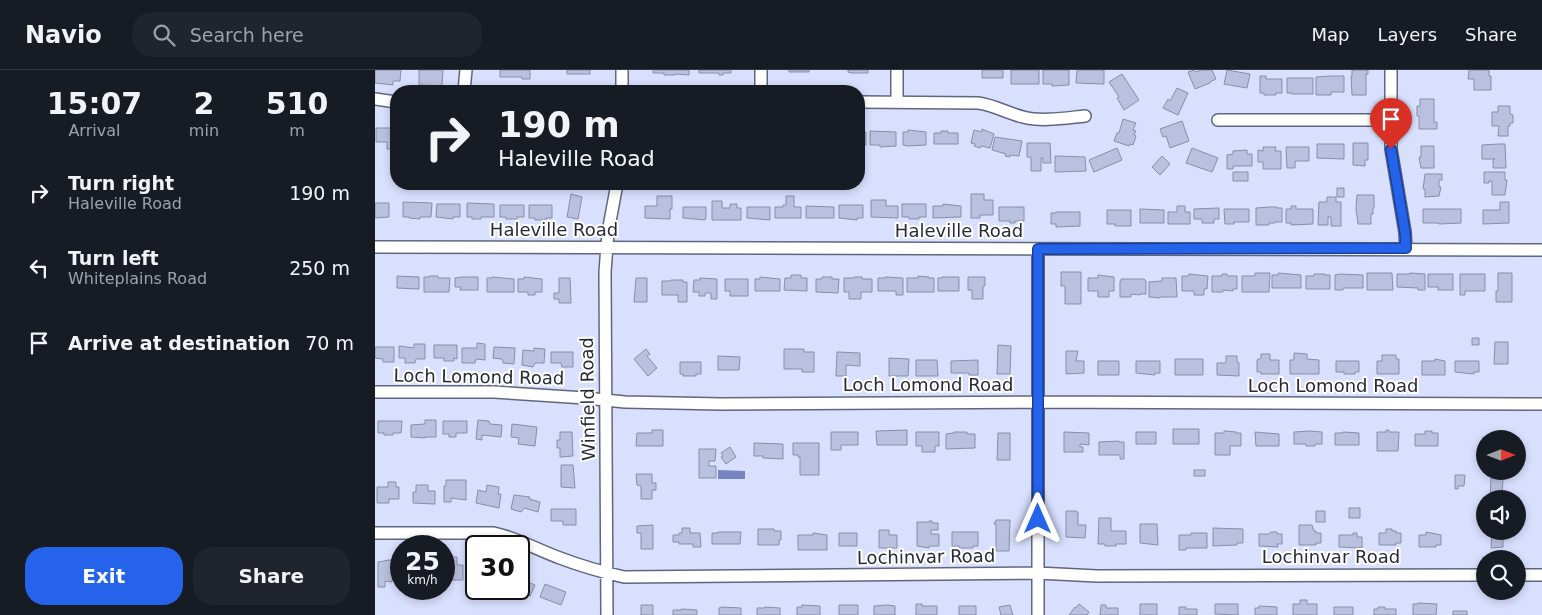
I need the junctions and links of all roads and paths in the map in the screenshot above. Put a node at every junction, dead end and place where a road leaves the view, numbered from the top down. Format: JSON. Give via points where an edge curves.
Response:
{"nodes":[{"id":1,"x":466,"y":70,"type":"edge"},
{"id":2,"x":622,"y":70,"type":"edge"},
{"id":3,"x":761,"y":70,"type":"edge"},
{"id":4,"x":897,"y":70,"type":"edge"},
{"id":5,"x":1391,"y":70,"type":"edge"},
{"id":6,"x":465,"y":85,"type":"edge"},
{"id":7,"x":622,"y":85,"type":"edge"},
{"id":8,"x":761,"y":85,"type":"edge"},
{"id":9,"x":375,"y":99,"type":"edge"},
{"id":10,"x":390,"y":101,"type":"edge"},
{"id":11,"x":865,"y":102,"type":"edge"},
{"id":12,"x":897,"y":102,"type":"junction"},
{"id":13,"x":1085,"y":116,"type":"dead end"},
{"id":14,"x":1218,"y":120,"type":"dead end"},
{"id":15,"x":1391,"y":120,"type":"junction"},
{"id":16,"x":616,"y":190,"type":"edge"},
{"id":17,"x":375,"y":247,"type":"edge"},
{"id":18,"x":606,"y":248,"type":"junction"},
{"id":19,"x":1406,"y":248,"type":"junction"},
{"id":20,"x":1038,"y":249,"type":"junction"},
{"id":21,"x":1542,"y":250,"type":"edge"},
{"id":22,"x":375,"y":392,"type":"edge"},
{"id":23,"x":605,"y":401,"type":"junction"},
{"id":24,"x":1038,"y":402,"type":"junction"},
{"id":25,"x":1542,"y":404,"type":"edge"},
{"id":26,"x":375,"y":533,"type":"edge"},
{"id":27,"x":608,"y":573,"type":"junction"},
{"id":28,"x":1038,"y":573,"type":"junction"},
{"id":29,"x":1476,"y":575,"type":"edge"},
{"id":30,"x":1526,"y":575,"type":"edge"},
{"id":31,"x":1542,"y":575,"type":"edge"},
{"id":32,"x":607,"y":615,"type":"edge"},
{"id":33,"x":1038,"y":615,"type":"edge"}],
"edges":[{"from":1,"to":6,"type":"street"},
{"from":2,"to":7,"type":"street"},
{"from":3,"to":8,"type":"street"},
{"from":4,"to":12,"type":"street"},
{"from":5,"to":15,"type":"street"},
{"from":9,"to":10,"type":"street"},
{"from":11,"to":12,"type":"street"},
{"from":12,"to":13,"type":"street","via":[[984,104],[1023,117],[1048,119]]},
{"from":14,"to":15,"type":"street"},
{"from":15,"to":19,"type":"street","via":[[1392,156]]},
{"from":16,"to":18,"type":"street","name":"Winfield Road"},
{"from":17,"to":18,"type":"street","name":"Haleville Road"},
{"from":18,"to":20,"type":"street","name":"Haleville Road"},
{"from":18,"to":23,"type":"street","name":"Winfield Road"},
{"from":19,"to":20,"type":"street","name":"Haleville Road"},
{"from":19,"to":21,"type":"street","name":"Haleville Road"},
{"from":20,"to":24,"type":"street"},
{"from":22,"to":23,"type":"street","name":"Loch Lomond Road","via":[[493,392]]},
{"from":23,"to":24,"type":"street","name":"Loch Lomond Road","via":[[721,404]]},
{"from":23,"to":27,"type":"street","name":"Winfield Road"},
{"from":24,"to":25,"type":"street","name":"Loch Lomond Road"},
{"from":24,"to":28,"type":"street"},
{"from":26,"to":27,"type":"street","name":"Lochinvar Road","via":[[494,533],[509,536],[566,561]]},
{"from":27,"to":28,"type":"street","name":"Lochinvar Road","via":[[623,577]]},
{"from":27,"to":32,"type":"street","name":"Winfield Road"},
{"from":28,"to":29,"type":"street","name":"Lochinvar Road","via":[[1097,576]]},
{"from":28,"to":33,"type":"street"},
{"from":30,"to":31,"type":"street"}]}
